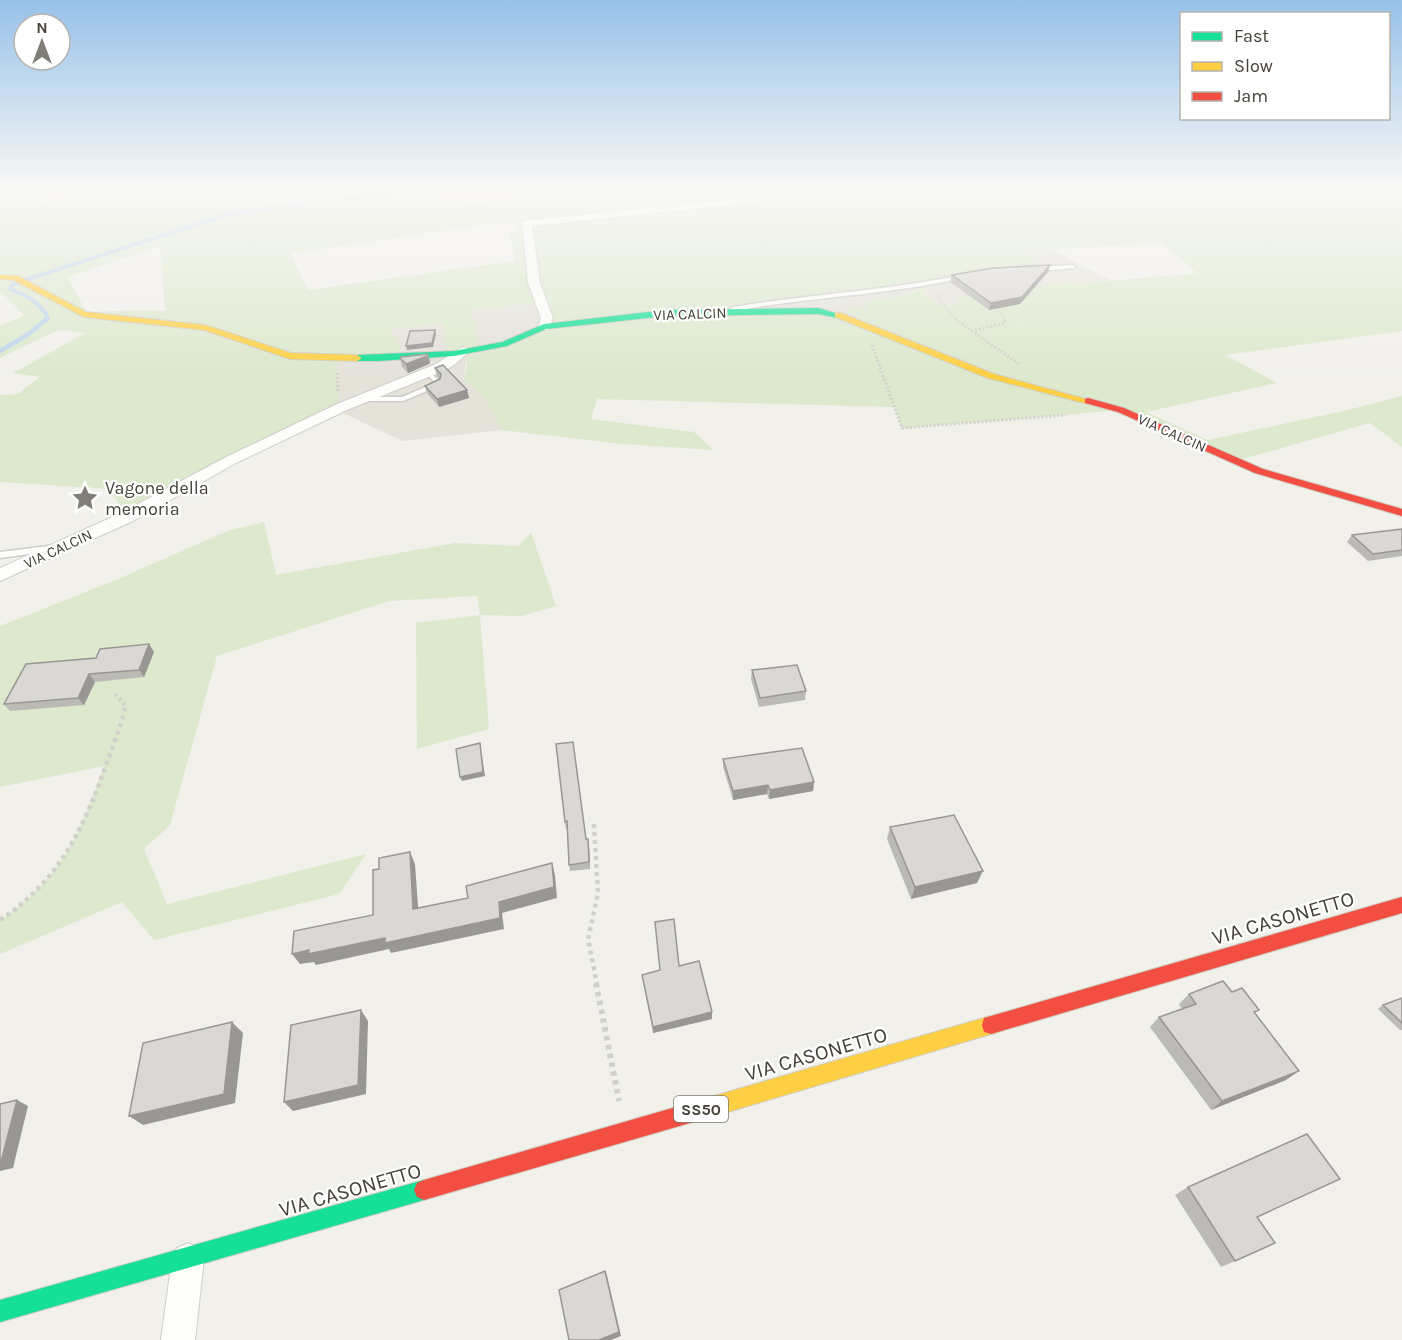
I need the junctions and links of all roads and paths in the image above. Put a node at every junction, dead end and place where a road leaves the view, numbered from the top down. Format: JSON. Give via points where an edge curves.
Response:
{"nodes":[{"id":1,"x":530,"y":251,"type":"edge"},
{"id":2,"x":1073,"y":267,"type":"dead end"},
{"id":3,"x":1030,"y":269,"type":"edge"},
{"id":4,"x":965,"y":276,"type":"edge"},
{"id":5,"x":0,"y":277,"type":"edge"},
{"id":6,"x":925,"y":284,"type":"junction"},
{"id":7,"x":999,"y":311,"type":"edge"},
{"id":8,"x":722,"y":312,"type":"junction"},
{"id":9,"x":846,"y":316,"type":"junction"},
{"id":10,"x":544,"y":327,"type":"junction"},
{"id":11,"x":970,"y":331,"type":"junction"},
{"id":12,"x":462,"y":351,"type":"junction"},
{"id":13,"x":337,"y":357,"type":"junction"},
{"id":14,"x":1021,"y":366,"type":"dead end"},
{"id":15,"x":336,"y":410,"type":"junction"},
{"id":16,"x":1075,"y":414,"type":"dead end"},
{"id":17,"x":1402,"y":513,"type":"edge"},
{"id":18,"x":59,"y":548,"type":"junction"},
{"id":19,"x":0,"y":555,"type":"edge"},
{"id":20,"x":0,"y":575,"type":"edge"},
{"id":21,"x":115,"y":694,"type":"dead end"},
{"id":22,"x":594,"y":824,"type":"dead end"},
{"id":23,"x":1402,"y":905,"type":"edge"},
{"id":24,"x":0,"y":920,"type":"edge"},
{"id":25,"x":625,"y":1132,"type":"junction"},
{"id":26,"x":188,"y":1259,"type":"junction"},
{"id":27,"x":0,"y":1311,"type":"edge"},
{"id":28,"x":178,"y":1340,"type":"edge"}],
"edges":[{"from":1,"to":10,"type":"street","via":[[534,283],[547,318]]},
{"from":2,"to":3,"type":"lane"},
{"from":4,"to":6,"type":"lane"},
{"from":5,"to":13,"type":"street","via":[[21,281],[84,314],[205,328],[290,356]]},
{"from":6,"to":8,"type":"lane","via":[[765,303]]},
{"from":6,"to":11,"type":"path"},
{"from":7,"to":11,"type":"path","via":[[1005,322]]},
{"from":8,"to":9,"type":"street","name":"VIA CALCIN","via":[[818,311]]},
{"from":8,"to":10,"type":"street","name":"VIA CALCIN","via":[[666,313]]},
{"from":9,"to":16,"type":"path","via":[[866,332],[872,344],[902,429]]},
{"from":9,"to":17,"type":"street","name":"VIA CALCIN","via":[[991,376],[1121,410],[1259,471]]},
{"from":10,"to":12,"type":"street","name":"VIA CALCIN","via":[[532,335]]},
{"from":11,"to":14,"type":"path"},
{"from":12,"to":13,"type":"street","via":[[391,359]]},
{"from":12,"to":15,"type":"street","name":"VIA CALCIN","via":[[428,372]]},
{"from":13,"to":15,"type":"path"},
{"from":15,"to":18,"type":"street","name":"VIA CALCIN"},
{"from":18,"to":19,"type":"lane"},
{"from":18,"to":20,"type":"street","name":"VIA CALCIN"},
{"from":21,"to":24,"type":"path","via":[[126,704],[124,714],[83,824],[55,872],[23,904]]},
{"from":22,"to":25,"type":"path","via":[[598,893],[588,939]]},
{"from":23,"to":25,"type":"street","name":"VIA CASONETTO","number":"SS50"},
{"from":25,"to":26,"type":"street","name":"VIA CASONETTO","number":"SS50"},
{"from":26,"to":27,"type":"street","name":"VIA CASONETTO","number":"SS50"},
{"from":26,"to":28,"type":"street"}]}
